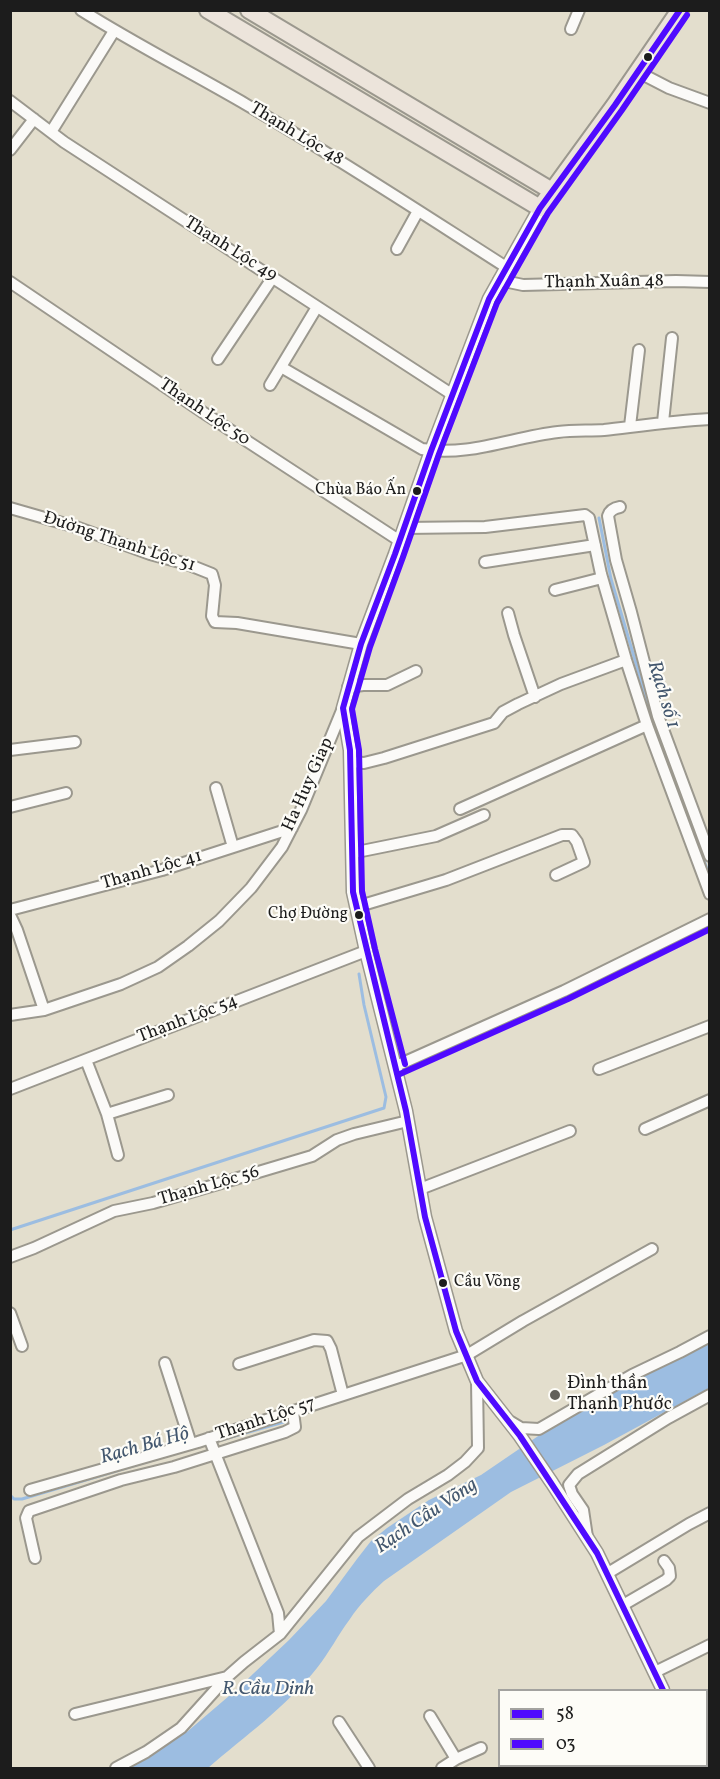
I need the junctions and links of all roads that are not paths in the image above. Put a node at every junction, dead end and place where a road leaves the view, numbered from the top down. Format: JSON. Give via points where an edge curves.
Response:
{"nodes":[{"id":1,"x":81,"y":10,"type":"edge"},
{"id":2,"x":208,"y":10,"type":"edge"},
{"id":3,"x":249,"y":10,"type":"edge"},
{"id":4,"x":579,"y":10,"type":"edge"},
{"id":5,"x":680,"y":10,"type":"edge"},
{"id":6,"x":571,"y":29,"type":"dead end"},
{"id":7,"x":114,"y":31,"type":"junction"},
{"id":8,"x":638,"y":72,"type":"junction"},
{"id":9,"x":10,"y":101,"type":"edge"},
{"id":10,"x":710,"y":103,"type":"edge"},
{"id":11,"x":34,"y":119,"type":"junction"},
{"id":12,"x":51,"y":132,"type":"junction"},
{"id":13,"x":10,"y":150,"type":"edge"},
{"id":14,"x":552,"y":191,"type":"junction"},
{"id":15,"x":540,"y":208,"type":"junction"},
{"id":16,"x":418,"y":211,"type":"junction"},
{"id":17,"x":397,"y":249,"type":"dead end"},
{"id":18,"x":506,"y":267,"type":"junction"},
{"id":19,"x":273,"y":277,"type":"junction"},
{"id":20,"x":499,"y":280,"type":"junction"},
{"id":21,"x":10,"y":282,"type":"edge"},
{"id":22,"x":710,"y":282,"type":"edge"},
{"id":23,"x":317,"y":307,"type":"junction"},
{"id":24,"x":672,"y":338,"type":"dead end"},
{"id":25,"x":639,"y":350,"type":"dead end"},
{"id":26,"x":218,"y":359,"type":"dead end"},
{"id":27,"x":281,"y":367,"type":"junction"},
{"id":28,"x":270,"y":385,"type":"dead end"},
{"id":29,"x":453,"y":395,"type":"junction"},
{"id":30,"x":710,"y":419,"type":"edge"},
{"id":31,"x":663,"y":422,"type":"junction"},
{"id":32,"x":630,"y":426,"type":"junction"},
{"id":33,"x":431,"y":451,"type":"junction"},
{"id":34,"x":620,"y":507,"type":"dead end"},
{"id":35,"x":10,"y":508,"type":"edge"},
{"id":36,"x":405,"y":528,"type":"junction"},
{"id":37,"x":400,"y":541,"type":"junction"},
{"id":38,"x":595,"y":545,"type":"junction"},
{"id":39,"x":485,"y":562,"type":"dead end"},
{"id":40,"x":602,"y":578,"type":"junction"},
{"id":41,"x":555,"y":590,"type":"dead end"},
{"id":42,"x":508,"y":613,"type":"dead end"},
{"id":43,"x":361,"y":644,"type":"junction"},
{"id":44,"x":626,"y":660,"type":"junction"},
{"id":45,"x":416,"y":671,"type":"dead end"},
{"id":46,"x":348,"y":687,"type":"junction"},
{"id":47,"x":535,"y":697,"type":"junction"},
{"id":48,"x":342,"y":708,"type":"junction"},
{"id":49,"x":646,"y":725,"type":"junction"},
{"id":50,"x":75,"y":742,"type":"dead end"},
{"id":51,"x":10,"y":750,"type":"edge"},
{"id":52,"x":351,"y":762,"type":"junction"},
{"id":53,"x":216,"y":788,"type":"dead end"},
{"id":54,"x":66,"y":793,"type":"dead end"},
{"id":55,"x":10,"y":807,"type":"edge"},
{"id":56,"x":460,"y":809,"type":"dead end"},
{"id":57,"x":484,"y":815,"type":"dead end"},
{"id":58,"x":292,"y":828,"type":"junction"},
{"id":59,"x":233,"y":847,"type":"junction"},
{"id":60,"x":352,"y":853,"type":"junction"},
{"id":61,"x":710,"y":856,"type":"edge"},
{"id":62,"x":556,"y":875,"type":"dead end"},
{"id":63,"x":710,"y":894,"type":"edge"},
{"id":64,"x":357,"y":907,"type":"junction"},
{"id":65,"x":11,"y":914,"type":"edge"},
{"id":66,"x":710,"y":919,"type":"edge"},
{"id":67,"x":366,"y":951,"type":"junction"},
{"id":68,"x":44,"y":1010,"type":"junction"},
{"id":69,"x":10,"y":1015,"type":"edge"},
{"id":70,"x":710,"y":1026,"type":"edge"},
{"id":71,"x":86,"y":1060,"type":"junction"},
{"id":72,"x":396,"y":1066,"type":"junction"},
{"id":73,"x":599,"y":1069,"type":"dead end"},
{"id":74,"x":10,"y":1089,"type":"edge"},
{"id":75,"x":168,"y":1095,"type":"dead end"},
{"id":76,"x":710,"y":1100,"type":"edge"},
{"id":77,"x":107,"y":1114,"type":"junction"},
{"id":78,"x":408,"y":1120,"type":"junction"},
{"id":79,"x":645,"y":1129,"type":"dead end"},
{"id":80,"x":570,"y":1131,"type":"dead end"},
{"id":81,"x":118,"y":1155,"type":"dead end"},
{"id":82,"x":420,"y":1189,"type":"junction"},
{"id":83,"x":652,"y":1249,"type":"dead end"},
{"id":84,"x":10,"y":1257,"type":"edge"},
{"id":85,"x":10,"y":1313,"type":"edge"},
{"id":86,"x":710,"y":1336,"type":"edge"},
{"id":87,"x":22,"y":1346,"type":"dead end"},
{"id":88,"x":467,"y":1355,"type":"junction"},
{"id":89,"x":165,"y":1364,"type":"dead end"},
{"id":90,"x":239,"y":1364,"type":"dead end"},
{"id":91,"x":477,"y":1381,"type":"junction"},
{"id":92,"x":343,"y":1395,"type":"junction"},
{"id":93,"x":710,"y":1395,"type":"edge"},
{"id":94,"x":293,"y":1412,"type":"junction"},
{"id":95,"x":505,"y":1419,"type":"junction"},
{"id":96,"x":191,"y":1444,"type":"junction"},
{"id":97,"x":212,"y":1445,"type":"junction"},
{"id":98,"x":30,"y":1490,"type":"dead end"},
{"id":99,"x":710,"y":1513,"type":"edge"},
{"id":100,"x":587,"y":1537,"type":"junction"},
{"id":101,"x":35,"y":1558,"type":"dead end"},
{"id":102,"x":664,"y":1560,"type":"dead end"},
{"id":103,"x":608,"y":1573,"type":"junction"},
{"id":104,"x":623,"y":1605,"type":"junction"},
{"id":105,"x":280,"y":1634,"type":"junction"},
{"id":106,"x":710,"y":1645,"type":"edge"},
{"id":107,"x":655,"y":1672,"type":"junction"},
{"id":108,"x":227,"y":1677,"type":"junction"},
{"id":109,"x":663,"y":1689,"type":"edge"},
{"id":110,"x":75,"y":1714,"type":"dead end"},
{"id":111,"x":429,"y":1716,"type":"dead end"},
{"id":112,"x":339,"y":1722,"type":"dead end"},
{"id":113,"x":481,"y":1748,"type":"dead end"},
{"id":114,"x":456,"y":1760,"type":"junction"},
{"id":115,"x":116,"y":1768,"type":"edge"},
{"id":116,"x":369,"y":1768,"type":"edge"},
{"id":117,"x":442,"y":1768,"type":"edge"}],
"edges":[{"from":1,"to":7,"type":"street","name":"Thạnh Lộc 48"},
{"from":2,"to":15,"type":"main road"},
{"from":3,"to":14,"type":"main road"},
{"from":4,"to":6,"type":"street"},
{"from":5,"to":8,"type":"main road","name":"Ha Huy Giap"},
{"from":7,"to":12,"type":"street"},
{"from":7,"to":16,"type":"street","name":"Thạnh Lộc 48","via":[[248,106]]},
{"from":8,"to":10,"type":"street"},
{"from":8,"to":14,"type":"main road","name":"Ha Huy Giap"},
{"from":9,"to":11,"type":"street","name":"Thạnh Lộc 49"},
{"from":11,"to":12,"type":"street","name":"Thạnh Lộc 49"},
{"from":11,"to":13,"type":"street"},
{"from":12,"to":19,"type":"street","name":"Thạnh Lộc 49"},
{"from":14,"to":15,"type":"main road","name":"Ha Huy Giap"},
{"from":15,"to":18,"type":"street","name":"Ha Huy Giap"},
{"from":16,"to":17,"type":"street"},
{"from":16,"to":18,"type":"street","name":"Thạnh Lộc 48"},
{"from":18,"to":20,"type":"street","name":"Ha Huy Giap"},
{"from":19,"to":23,"type":"street","name":"Thạnh Lộc 49"},
{"from":19,"to":26,"type":"street"},
{"from":20,"to":22,"type":"street","name":"Thạnh Xuân 48","via":[[523,285]]},
{"from":20,"to":29,"type":"street","name":"Ha Huy Giap"},
{"from":21,"to":37,"type":"street","name":"Thạnh Lộc 50"},
{"from":23,"to":27,"type":"street"},
{"from":23,"to":29,"type":"street","name":"Thạnh Lộc 49"},
{"from":24,"to":31,"type":"street"},
{"from":25,"to":32,"type":"street"},
{"from":27,"to":28,"type":"street"},
{"from":27,"to":33,"type":"street"},
{"from":29,"to":33,"type":"street","name":"Ha Huy Giap"},
{"from":30,"to":31,"type":"street"},
{"from":31,"to":32,"type":"street"},
{"from":32,"to":33,"type":"street","via":[[558,432],[456,451]]},
{"from":33,"to":36,"type":"street","name":"Ha Huy Giap"},
{"from":34,"to":61,"type":"street","via":[[608,516],[616,560],[658,716]]},
{"from":35,"to":43,"type":"street","name":"Đường Thạnh Lộc 51","via":[[212,574],[215,622]]},
{"from":36,"to":37,"type":"street","name":"Ha Huy Giap"},
{"from":36,"to":38,"type":"street","via":[[485,527],[585,515],[590,520]]},
{"from":37,"to":43,"type":"street","name":"Ha Huy Giap"},
{"from":38,"to":39,"type":"street"},
{"from":38,"to":40,"type":"street"},
{"from":40,"to":41,"type":"street"},
{"from":40,"to":44,"type":"street"},
{"from":42,"to":47,"type":"street"},
{"from":43,"to":46,"type":"street","name":"Ha Huy Giap"},
{"from":44,"to":47,"type":"street"},
{"from":44,"to":49,"type":"street"},
{"from":45,"to":46,"type":"street","via":[[387,685]]},
{"from":46,"to":48,"type":"street","name":"Ha Huy Giap"},
{"from":47,"to":52,"type":"street","via":[[503,712],[494,723],[384,758]]},
{"from":48,"to":52,"type":"street"},
{"from":48,"to":58,"type":"street","name":"Ha Huy Giap"},
{"from":49,"to":56,"type":"street"},
{"from":49,"to":63,"type":"street"},
{"from":50,"to":51,"type":"street"},
{"from":52,"to":60,"type":"street"},
{"from":53,"to":59,"type":"street"},
{"from":54,"to":55,"type":"street"},
{"from":57,"to":60,"type":"street","via":[[436,836]]},
{"from":58,"to":59,"type":"street","name":"Thạnh Lộc 41"},
{"from":58,"to":68,"type":"street","name":"Ha Huy Giap","via":[[251,888],[188,946],[158,967],[121,984]]},
{"from":59,"to":65,"type":"street","name":"Thạnh Lộc 41"},
{"from":60,"to":64,"type":"street"},
{"from":62,"to":64,"type":"street","via":[[584,862],[572,835],[562,835],[446,880]]},
{"from":64,"to":67,"type":"street"},
{"from":65,"to":68,"type":"street"},
{"from":66,"to":72,"type":"street","via":[[564,991]]},
{"from":67,"to":71,"type":"street","name":"Thạnh Lộc 54"},
{"from":67,"to":72,"type":"street"},
{"from":68,"to":69,"type":"street","name":"Ha Huy Giap"},
{"from":70,"to":73,"type":"street"},
{"from":71,"to":74,"type":"street","name":"Thạnh Lộc 54"},
{"from":71,"to":77,"type":"street"},
{"from":72,"to":78,"type":"street"},
{"from":75,"to":77,"type":"street"},
{"from":76,"to":79,"type":"street"},
{"from":77,"to":81,"type":"street"},
{"from":78,"to":82,"type":"street"},
{"from":78,"to":84,"type":"street","name":"Thạnh Lộc 56","via":[[337,1140],[312,1156],[114,1211]]},
{"from":80,"to":82,"type":"street"},
{"from":82,"to":88,"type":"street","via":[[456,1331]]},
{"from":83,"to":88,"type":"street","name":"Thạnh Lộc 57"},
{"from":85,"to":87,"type":"street"},
{"from":86,"to":95,"type":"street","via":[[632,1375],[539,1429],[521,1428]]},
{"from":88,"to":91,"type":"street"},
{"from":88,"to":92,"type":"street","name":"Thạnh Lộc 57"},
{"from":89,"to":96,"type":"street"},
{"from":90,"to":92,"type":"street","via":[[314,1340],[327,1341]]},
{"from":91,"to":95,"type":"street"},
{"from":91,"to":105,"type":"street","via":[[478,1448],[448,1475],[358,1537]]},
{"from":92,"to":94,"type":"street","name":"Thạnh Lộc 57"},
{"from":93,"to":100,"type":"street","via":[[578,1474],[569,1485],[583,1510]]},
{"from":94,"to":97,"type":"street","name":"Thạnh Lộc 57"},
{"from":94,"to":97,"type":"street","via":[[295,1427],[285,1432]]},
{"from":95,"to":100,"type":"street"},
{"from":96,"to":97,"type":"street","name":"Thạnh Lộc 57"},
{"from":96,"to":98,"type":"street","name":"Thạnh Lộc 57"},
{"from":97,"to":101,"type":"street","via":[[174,1467],[29,1511],[26,1518]]},
{"from":97,"to":105,"type":"street","via":[[278,1612]]},
{"from":99,"to":103,"type":"street"},
{"from":100,"to":103,"type":"street"},
{"from":102,"to":104,"type":"street","via":[[670,1576]]},
{"from":103,"to":104,"type":"street"},
{"from":104,"to":107,"type":"street"},
{"from":105,"to":108,"type":"street"},
{"from":106,"to":107,"type":"street"},
{"from":107,"to":109,"type":"street"},
{"from":108,"to":110,"type":"street"},
{"from":108,"to":115,"type":"street","via":[[181,1728]]},
{"from":111,"to":114,"type":"street"},
{"from":112,"to":116,"type":"street"},
{"from":113,"to":114,"type":"street"},
{"from":114,"to":117,"type":"street"}]}
